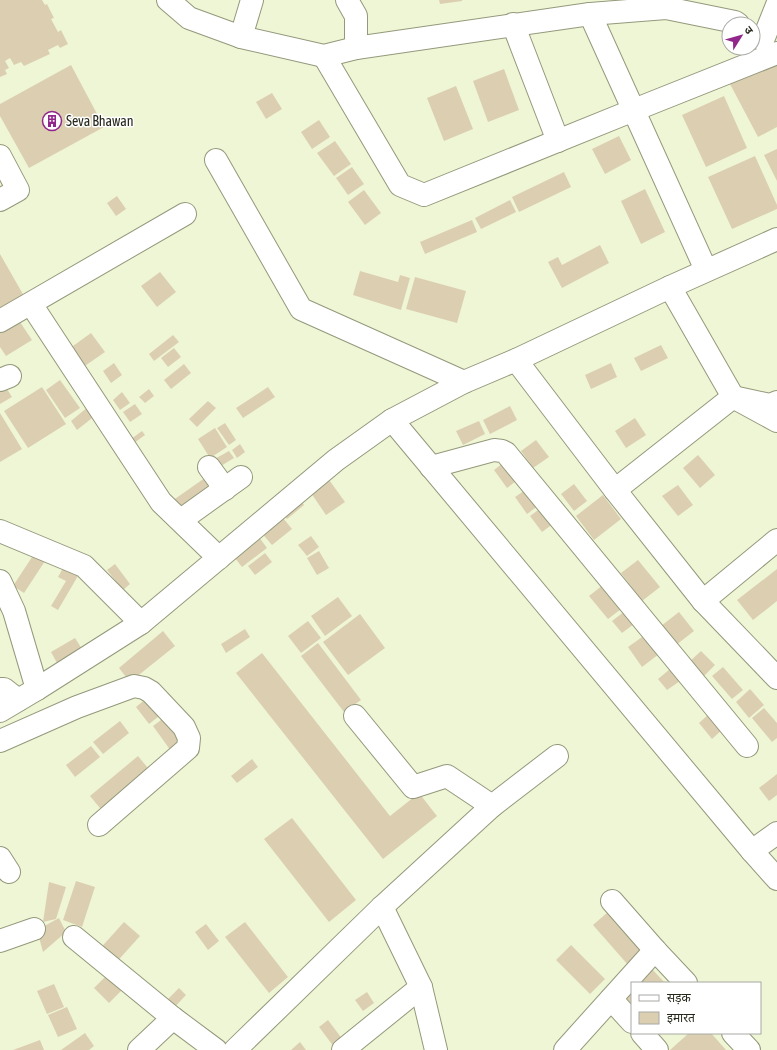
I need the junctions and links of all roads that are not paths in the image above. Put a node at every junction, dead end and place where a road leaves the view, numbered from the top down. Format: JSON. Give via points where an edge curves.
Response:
{"nodes":[{"id":1,"x":168,"y":0,"type":"edge"},
{"id":2,"x":252,"y":0,"type":"edge"},
{"id":3,"x":348,"y":0,"type":"edge"},
{"id":4,"x":777,"y":5,"type":"edge"},
{"id":5,"x":590,"y":14,"type":"junction"},
{"id":6,"x":721,"y":19,"type":"edge"},
{"id":7,"x":513,"y":24,"type":"junction"},
{"id":8,"x":242,"y":37,"type":"junction"},
{"id":9,"x":768,"y":43,"type":"edge"},
{"id":10,"x":356,"y":48,"type":"junction"},
{"id":11,"x":324,"y":56,"type":"junction"},
{"id":12,"x":634,"y":110,"type":"junction"},
{"id":13,"x":558,"y":141,"type":"junction"},
{"id":14,"x":0,"y":156,"type":"edge"},
{"id":15,"x":216,"y":160,"type":"dead end"},
{"id":16,"x":0,"y":200,"type":"edge"},
{"id":17,"x":185,"y":214,"type":"dead end"},
{"id":18,"x":777,"y":239,"type":"edge"},
{"id":19,"x":706,"y":270,"type":"junction"},
{"id":20,"x":670,"y":287,"type":"junction"},
{"id":21,"x":31,"y":304,"type":"junction"},
{"id":22,"x":0,"y":321,"type":"edge"},
{"id":23,"x":516,"y":360,"type":"junction"},
{"id":24,"x":464,"y":382,"type":"junction"},
{"id":25,"x":733,"y":397,"type":"junction"},
{"id":26,"x":777,"y":402,"type":"edge"},
{"id":27,"x":392,"y":420,"type":"junction"},
{"id":28,"x":777,"y":420,"type":"edge"},
{"id":29,"x":209,"y":467,"type":"dead end"},
{"id":30,"x":431,"y":467,"type":"junction"},
{"id":31,"x":615,"y":490,"type":"junction"},
{"id":32,"x":181,"y":520,"type":"junction"},
{"id":33,"x":0,"y":531,"type":"edge"},
{"id":34,"x":777,"y":540,"type":"edge"},
{"id":35,"x":219,"y":558,"type":"junction"},
{"id":36,"x":0,"y":581,"type":"edge"},
{"id":37,"x":703,"y":601,"type":"junction"},
{"id":38,"x":141,"y":623,"type":"junction"},
{"id":39,"x":777,"y":678,"type":"edge"},
{"id":40,"x":37,"y":689,"type":"junction"},
{"id":41,"x":9,"y":694,"type":"edge"},
{"id":42,"x":0,"y":711,"type":"edge"},
{"id":43,"x":355,"y":716,"type":"dead end"},
{"id":44,"x":0,"y":741,"type":"edge"},
{"id":45,"x":747,"y":746,"type":"dead end"},
{"id":46,"x":556,"y":756,"type":"dead end"},
{"id":47,"x":492,"y":806,"type":"junction"},
{"id":48,"x":99,"y":825,"type":"dead end"},
{"id":49,"x":777,"y":833,"type":"edge"},
{"id":50,"x":752,"y":850,"type":"junction"},
{"id":51,"x":777,"y":879,"type":"edge"},
{"id":52,"x":612,"y":901,"type":"dead end"},
{"id":53,"x":382,"y":907,"type":"junction"},
{"id":54,"x":34,"y":929,"type":"dead end"},
{"id":55,"x":74,"y":937,"type":"dead end"},
{"id":56,"x":0,"y":941,"type":"edge"},
{"id":57,"x":655,"y":950,"type":"junction"},
{"id":58,"x":685,"y":982,"type":"edge"},
{"id":59,"x":421,"y":987,"type":"junction"},
{"id":60,"x":611,"y":999,"type":"junction"},
{"id":61,"x":174,"y":1018,"type":"junction"},
{"id":62,"x":631,"y":1021,"type":"edge"},
{"id":63,"x":643,"y":1034,"type":"edge"},
{"id":64,"x":734,"y":1034,"type":"edge"},
{"id":65,"x":139,"y":1050,"type":"edge"},
{"id":66,"x":216,"y":1050,"type":"edge"},
{"id":67,"x":235,"y":1050,"type":"edge"},
{"id":68,"x":343,"y":1050,"type":"edge"},
{"id":69,"x":436,"y":1050,"type":"edge"},
{"id":70,"x":565,"y":1050,"type":"edge"},
{"id":71,"x":657,"y":1050,"type":"edge"},
{"id":72,"x":749,"y":1050,"type":"edge"}],
"edges":[{"from":1,"to":8,"type":"street","via":[[189,18]]},
{"from":2,"to":8,"type":"street"},
{"from":3,"to":10,"type":"street","via":[[356,16]]},
{"from":4,"to":9,"type":"street"},
{"from":5,"to":6,"type":"street","via":[[666,8]]},
{"from":5,"to":7,"type":"street"},
{"from":5,"to":12,"type":"street"},
{"from":7,"to":10,"type":"street"},
{"from":7,"to":13,"type":"street"},
{"from":8,"to":11,"type":"street"},
{"from":9,"to":12,"type":"street"},
{"from":10,"to":11,"type":"street"},
{"from":11,"to":13,"type":"street","via":[[400,186],[424,196]]},
{"from":12,"to":13,"type":"street"},
{"from":12,"to":19,"type":"street"},
{"from":14,"to":16,"type":"street","via":[[18,190]]},
{"from":15,"to":24,"type":"street","via":[[301,309]]},
{"from":17,"to":21,"type":"street"},
{"from":18,"to":19,"type":"street"},
{"from":19,"to":20,"type":"street"},
{"from":20,"to":23,"type":"street"},
{"from":20,"to":25,"type":"street"},
{"from":21,"to":22,"type":"street"},
{"from":21,"to":32,"type":"street","via":[[162,502]]},
{"from":23,"to":24,"type":"street"},
{"from":23,"to":31,"type":"street"},
{"from":24,"to":27,"type":"street"},
{"from":25,"to":26,"type":"street","via":[[770,405]]},
{"from":25,"to":28,"type":"street"},
{"from":25,"to":31,"type":"street"},
{"from":27,"to":30,"type":"street"},
{"from":27,"to":35,"type":"street","via":[[336,460]]},
{"from":29,"to":32,"type":"street","via":[[233,483]]},
{"from":30,"to":45,"type":"street","via":[[494,450],[506,453]]},
{"from":30,"to":50,"type":"street"},
{"from":31,"to":37,"type":"street"},
{"from":32,"to":35,"type":"street"},
{"from":33,"to":38,"type":"street","via":[[84,566]]},
{"from":34,"to":37,"type":"street"},
{"from":35,"to":38,"type":"street"},
{"from":36,"to":40,"type":"street","via":[[14,611]]},
{"from":37,"to":39,"type":"street"},
{"from":38,"to":40,"type":"street"},
{"from":40,"to":41,"type":"street"},
{"from":41,"to":42,"type":"street"},
{"from":43,"to":47,"type":"street","via":[[413,787],[447,776]]},
{"from":44,"to":48,"type":"street","via":[[77,707],[134,686],[151,692],[184,727],[189,738],[188,748]]},
{"from":46,"to":47,"type":"street"},
{"from":47,"to":53,"type":"street"},
{"from":49,"to":50,"type":"street"},
{"from":50,"to":51,"type":"street"},
{"from":52,"to":57,"type":"street"},
{"from":53,"to":59,"type":"street"},
{"from":53,"to":67,"type":"street"},
{"from":54,"to":56,"type":"street"},
{"from":55,"to":61,"type":"street"},
{"from":57,"to":58,"type":"street"},
{"from":57,"to":60,"type":"street"},
{"from":59,"to":68,"type":"street"},
{"from":59,"to":69,"type":"street"},
{"from":60,"to":62,"type":"street"},
{"from":60,"to":70,"type":"street"},
{"from":61,"to":65,"type":"street"},
{"from":61,"to":66,"type":"street"},
{"from":63,"to":71,"type":"street"},
{"from":64,"to":72,"type":"street"}]}
